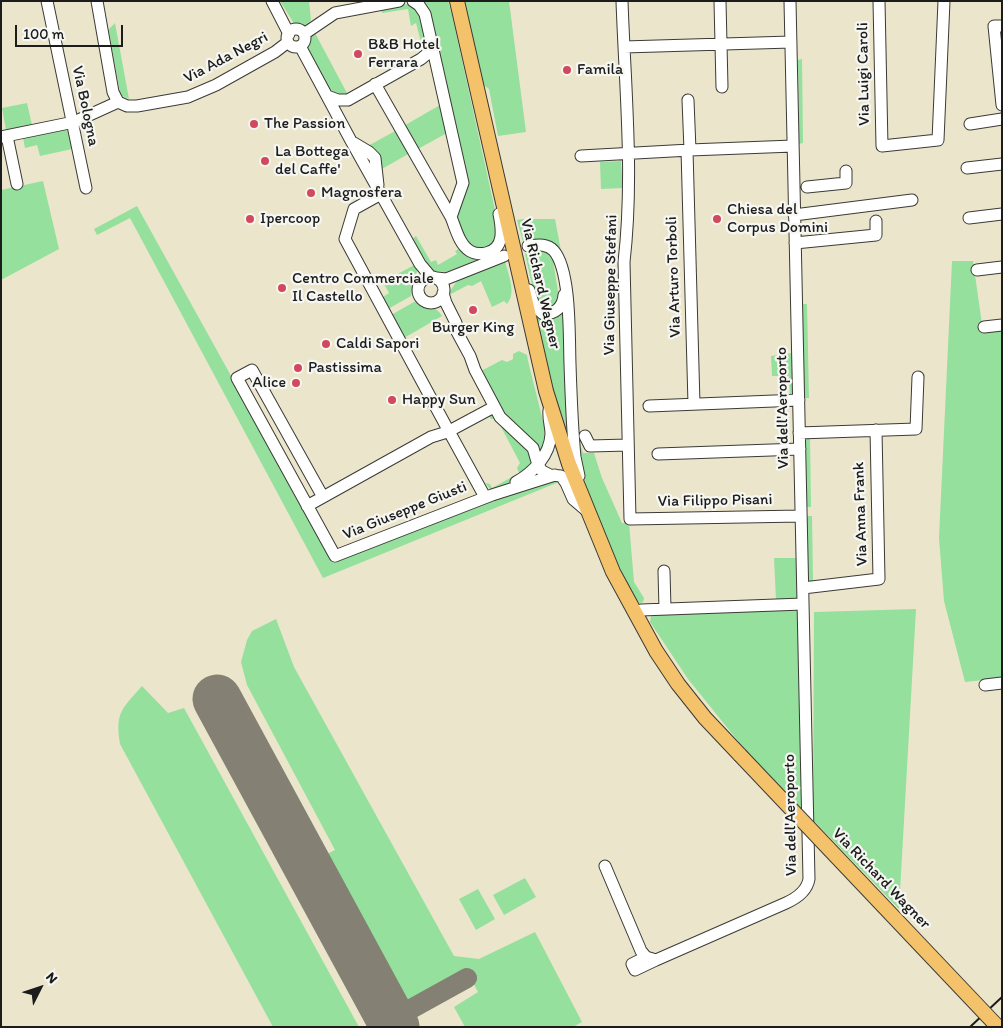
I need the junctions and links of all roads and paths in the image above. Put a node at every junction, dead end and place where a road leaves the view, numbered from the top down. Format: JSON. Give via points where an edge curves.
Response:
{"nodes":[{"id":1,"x":47,"y":1,"type":"edge"},
{"id":2,"x":97,"y":1,"type":"edge"},
{"id":3,"x":272,"y":1,"type":"edge"},
{"id":4,"x":278,"y":1,"type":"edge"},
{"id":5,"x":399,"y":1,"type":"edge"},
{"id":6,"x":413,"y":1,"type":"edge"},
{"id":7,"x":622,"y":1,"type":"edge"},
{"id":8,"x":720,"y":1,"type":"edge"},
{"id":9,"x":790,"y":1,"type":"edge"},
{"id":10,"x":879,"y":1,"type":"edge"},
{"id":11,"x":944,"y":1,"type":"edge"},
{"id":12,"x":458,"y":4,"type":"edge"},
{"id":13,"x":998,"y":26,"type":"edge"},
{"id":14,"x":294,"y":35,"type":"junction"},
{"id":15,"x":431,"y":41,"type":"junction"},
{"id":16,"x":790,"y":42,"type":"junction"},
{"id":17,"x":721,"y":44,"type":"junction"},
{"id":18,"x":624,"y":47,"type":"junction"},
{"id":19,"x":375,"y":84,"type":"junction"},
{"id":20,"x":722,"y":87,"type":"dead end"},
{"id":21,"x":327,"y":96,"type":"junction"},
{"id":22,"x":688,"y":100,"type":"dead end"},
{"id":23,"x":118,"y":102,"type":"junction"},
{"id":24,"x":1002,"y":105,"type":"edge"},
{"id":25,"x":1002,"y":119,"type":"edge"},
{"id":26,"x":71,"y":122,"type":"junction"},
{"id":27,"x":970,"y":124,"type":"dead end"},
{"id":28,"x":4,"y":136,"type":"edge"},
{"id":29,"x":793,"y":146,"type":"junction"},
{"id":30,"x":688,"y":150,"type":"junction"},
{"id":31,"x":628,"y":154,"type":"junction"},
{"id":32,"x":581,"y":156,"type":"dead end"},
{"id":33,"x":494,"y":159,"type":"junction"},
{"id":34,"x":1002,"y":164,"type":"edge"},
{"id":35,"x":967,"y":168,"type":"dead end"},
{"id":36,"x":846,"y":171,"type":"dead end"},
{"id":37,"x":17,"y":184,"type":"dead end"},
{"id":38,"x":86,"y":188,"type":"dead end"},
{"id":39,"x":807,"y":188,"type":"dead end"},
{"id":40,"x":381,"y":194,"type":"junction"},
{"id":41,"x":912,"y":200,"type":"dead end"},
{"id":42,"x":1002,"y":214,"type":"edge"},
{"id":43,"x":794,"y":215,"type":"junction"},
{"id":44,"x":451,"y":217,"type":"junction"},
{"id":45,"x":969,"y":218,"type":"dead end"},
{"id":46,"x":876,"y":221,"type":"dead end"},
{"id":47,"x":795,"y":243,"type":"junction"},
{"id":48,"x":528,"y":246,"type":"dead end"},
{"id":49,"x":510,"y":258,"type":"junction"},
{"id":50,"x":420,"y":264,"type":"junction"},
{"id":51,"x":1002,"y":266,"type":"edge"},
{"id":52,"x":977,"y":270,"type":"dead end"},
{"id":53,"x":458,"y":274,"type":"junction"},
{"id":54,"x":434,"y":278,"type":"junction"},
{"id":55,"x":420,"y":283,"type":"junction"},
{"id":56,"x":564,"y":283,"type":"junction"},
{"id":57,"x":443,"y":291,"type":"junction"},
{"id":58,"x":429,"y":303,"type":"junction"},
{"id":59,"x":1002,"y":325,"type":"edge"},
{"id":60,"x":984,"y":327,"type":"dead end"},
{"id":61,"x":457,"y":332,"type":"junction"},
{"id":62,"x":918,"y":377,"type":"dead end"},
{"id":63,"x":799,"y":400,"type":"junction"},
{"id":64,"x":550,"y":404,"type":"junction"},
{"id":65,"x":694,"y":404,"type":"junction"},
{"id":66,"x":649,"y":406,"type":"dead end"},
{"id":67,"x":494,"y":407,"type":"junction"},
{"id":68,"x":876,"y":430,"type":"junction"},
{"id":69,"x":449,"y":431,"type":"junction"},
{"id":70,"x":800,"y":433,"type":"junction"},
{"id":71,"x":585,"y":436,"type":"dead end"},
{"id":72,"x":628,"y":445,"type":"junction"},
{"id":73,"x":800,"y":449,"type":"junction"},
{"id":74,"x":658,"y":454,"type":"dead end"},
{"id":75,"x":538,"y":465,"type":"junction"},
{"id":76,"x":555,"y":475,"type":"junction"},
{"id":77,"x":488,"y":496,"type":"junction"},
{"id":78,"x":323,"y":497,"type":"junction"},
{"id":79,"x":307,"y":506,"type":"junction"},
{"id":80,"x":589,"y":515,"type":"junction"},
{"id":81,"x":801,"y":516,"type":"junction"},
{"id":82,"x":630,"y":519,"type":"joint"},
{"id":83,"x":608,"y":558,"type":"junction"},
{"id":84,"x":664,"y":571,"type":"dead end"},
{"id":85,"x":803,"y":588,"type":"junction"},
{"id":86,"x":803,"y":604,"type":"junction"},
{"id":87,"x":665,"y":609,"type":"junction"},
{"id":88,"x":640,"y":610,"type":"junction"},
{"id":89,"x":1002,"y":683,"type":"edge"},
{"id":90,"x":985,"y":685,"type":"dead end"},
{"id":91,"x":740,"y":756,"type":"junction"},
{"id":92,"x":605,"y":866,"type":"dead end"},
{"id":93,"x":1002,"y":1019,"type":"edge"},
{"id":94,"x":994,"y":1027,"type":"edge"},
{"id":95,"x":998,"y":1027,"type":"edge"}],
"edges":[{"from":1,"to":26,"type":"street","name":"Via Bologna"},
{"from":2,"to":23,"type":"street"},
{"from":3,"to":14,"type":"street"},
{"from":4,"to":14,"type":"street"},
{"from":5,"to":14,"type":"street","name":"Via Ada Negri","via":[[335,13]]},
{"from":6,"to":15,"type":"street","via":[[424,11]]},
{"from":7,"to":18,"type":"street","name":"Via Giuseppe Stefani"},
{"from":8,"to":17,"type":"street"},
{"from":9,"to":16,"type":"street","name":"Via dell'Aeroporto"},
{"from":10,"to":11,"type":"street","name":"Via Luigi Caroli","via":[[882,146],[938,140]]},
{"from":12,"to":33,"type":"main road","name":"Via Richard Wagner"},
{"from":13,"to":24,"type":"street"},
{"from":14,"to":21,"type":"street","via":[[294,47],[300,46]]},
{"from":14,"to":23,"type":"street","name":"Via Ada Negri","via":[[275,52],[188,97],[137,106]]},
{"from":15,"to":19,"type":"street","via":[[429,50],[421,59]]},
{"from":15,"to":44,"type":"street","via":[[463,183]]},
{"from":16,"to":17,"type":"street"},
{"from":16,"to":29,"type":"street","name":"Via dell'Aeroporto"},
{"from":17,"to":18,"type":"street"},
{"from":17,"to":20,"type":"street"},
{"from":18,"to":31,"type":"street","name":"Via Giuseppe Stefani"},
{"from":19,"to":21,"type":"street","via":[[348,100]]},
{"from":19,"to":44,"type":"street"},
{"from":21,"to":40,"type":"street","via":[[350,139],[375,158],[376,180]]},
{"from":22,"to":30,"type":"street","name":"Via Arturo Torboli"},
{"from":23,"to":26,"type":"street"},
{"from":25,"to":27,"type":"street"},
{"from":26,"to":28,"type":"street"},
{"from":26,"to":38,"type":"street","name":"Via Bologna"},
{"from":28,"to":37,"type":"street"},
{"from":29,"to":30,"type":"street"},
{"from":29,"to":43,"type":"street","name":"Via dell'Aeroporto"},
{"from":30,"to":31,"type":"street"},
{"from":30,"to":65,"type":"street","name":"Via Arturo Torboli"},
{"from":31,"to":32,"type":"street"},
{"from":31,"to":72,"type":"street","name":"Via Giuseppe Stefani","via":[[628,226],[624,262]]},
{"from":33,"to":44,"type":"street","via":[[489,170],[502,231],[499,244],[491,252],[472,252],[458,236]]},
{"from":33,"to":49,"type":"main road","name":"Via Richard Wagner"},
{"from":34,"to":35,"type":"street"},
{"from":36,"to":39,"type":"street","via":[[846,183]]},
{"from":40,"to":50,"type":"street"},
{"from":40,"to":69,"type":"street","name":"Via Giuseppe Giusti","via":[[354,209],[346,239]]},
{"from":41,"to":43,"type":"street"},
{"from":42,"to":45,"type":"street"},
{"from":43,"to":47,"type":"street","name":"Via dell'Aeroporto"},
{"from":46,"to":47,"type":"street","via":[[876,235]]},
{"from":47,"to":63,"type":"street","name":"Via dell'Aeroporto"},
{"from":48,"to":56,"type":"street","via":[[544,245],[554,251],[562,266]]},
{"from":49,"to":53,"type":"street"},
{"from":49,"to":56,"type":"street","via":[[524,270],[534,306],[543,314],[551,314],[560,307]]},
{"from":49,"to":64,"type":"main road","name":"Via Richard Wagner"},
{"from":50,"to":54,"type":"street"},
{"from":50,"to":55,"type":"street"},
{"from":51,"to":52,"type":"street"},
{"from":53,"to":54,"type":"street","via":[[446,279]]},
{"from":53,"to":57,"type":"street","via":[[449,280]]},
{"from":54,"to":55,"type":"street","via":[[425,278]]},
{"from":54,"to":57,"type":"street","via":[[442,283]]},
{"from":55,"to":58,"type":"street","via":[[420,296]]},
{"from":56,"to":80,"type":"street","via":[[575,457],[588,498]]},
{"from":57,"to":58,"type":"street","via":[[439,300]]},
{"from":57,"to":61,"type":"street"},
{"from":58,"to":61,"type":"street","via":[[442,310]]},
{"from":59,"to":60,"type":"street"},
{"from":61,"to":67,"type":"street"},
{"from":62,"to":68,"type":"street","via":[[916,429]]},
{"from":63,"to":65,"type":"street"},
{"from":63,"to":70,"type":"street","name":"Via dell'Aeroporto"},
{"from":64,"to":75,"type":"street","name":"Via Giuseppe Giusti","via":[[551,434]]},
{"from":64,"to":80,"type":"main road","name":"Via Richard Wagner","via":[[568,464]]},
{"from":65,"to":66,"type":"street"},
{"from":67,"to":69,"type":"street"},
{"from":67,"to":75,"type":"street","via":[[500,418],[533,448]]},
{"from":68,"to":70,"type":"street"},
{"from":68,"to":85,"type":"street","name":"Via Anna Frank","via":[[880,579]]},
{"from":69,"to":77,"type":"street","name":"Via Giuseppe Giusti"},
{"from":69,"to":78,"type":"street","via":[[432,437]]},
{"from":70,"to":73,"type":"street","name":"Via dell'Aeroporto"},
{"from":71,"to":72,"type":"street","via":[[590,446]]},
{"from":72,"to":82,"type":"street","name":"Via Giuseppe Stefani"},
{"from":73,"to":74,"type":"street"},
{"from":73,"to":81,"type":"street","name":"Via dell'Aeroporto"},
{"from":75,"to":76,"type":"street","via":[[545,474]]},
{"from":75,"to":77,"type":"street","name":"Via Giuseppe Giusti","via":[[527,476]]},
{"from":76,"to":77,"type":"street","name":"Via Giuseppe Giusti"},
{"from":76,"to":80,"type":"street","via":[[561,476],[573,499]]},
{"from":77,"to":79,"type":"street","name":"Via Giuseppe Giusti","via":[[335,556]]},
{"from":78,"to":79,"type":"street"},
{"from":78,"to":79,"type":"street","name":"Via Giuseppe Giusti","via":[[252,370],[237,378]]},
{"from":80,"to":83,"type":"main road","name":"Via Richard Wagner"},
{"from":81,"to":82,"type":"street","name":"Via Filippo Pisani"},
{"from":81,"to":85,"type":"street","name":"Via dell'Aeroporto"},
{"from":83,"to":88,"type":"main road","name":"Via Richard Wagner"},
{"from":83,"to":91,"type":"main road","name":"Via Richard Wagner","via":[[624,594],[668,670]]},
{"from":84,"to":87,"type":"street"},
{"from":85,"to":86,"type":"street","name":"Via dell'Aeroporto"},
{"from":86,"to":87,"type":"street"},
{"from":86,"to":92,"type":"street","name":"Via dell'Aeroporto","via":[[808,884],[786,903],[651,959],[642,951]]},
{"from":87,"to":88,"type":"street"},
{"from":88,"to":91,"type":"main road","name":"Via Richard Wagner","via":[[676,667]]},
{"from":89,"to":90,"type":"street"},
{"from":91,"to":95,"type":"main road","name":"Via Richard Wagner","bridge":true},
{"from":93,"to":94,"type":"street"}]}
